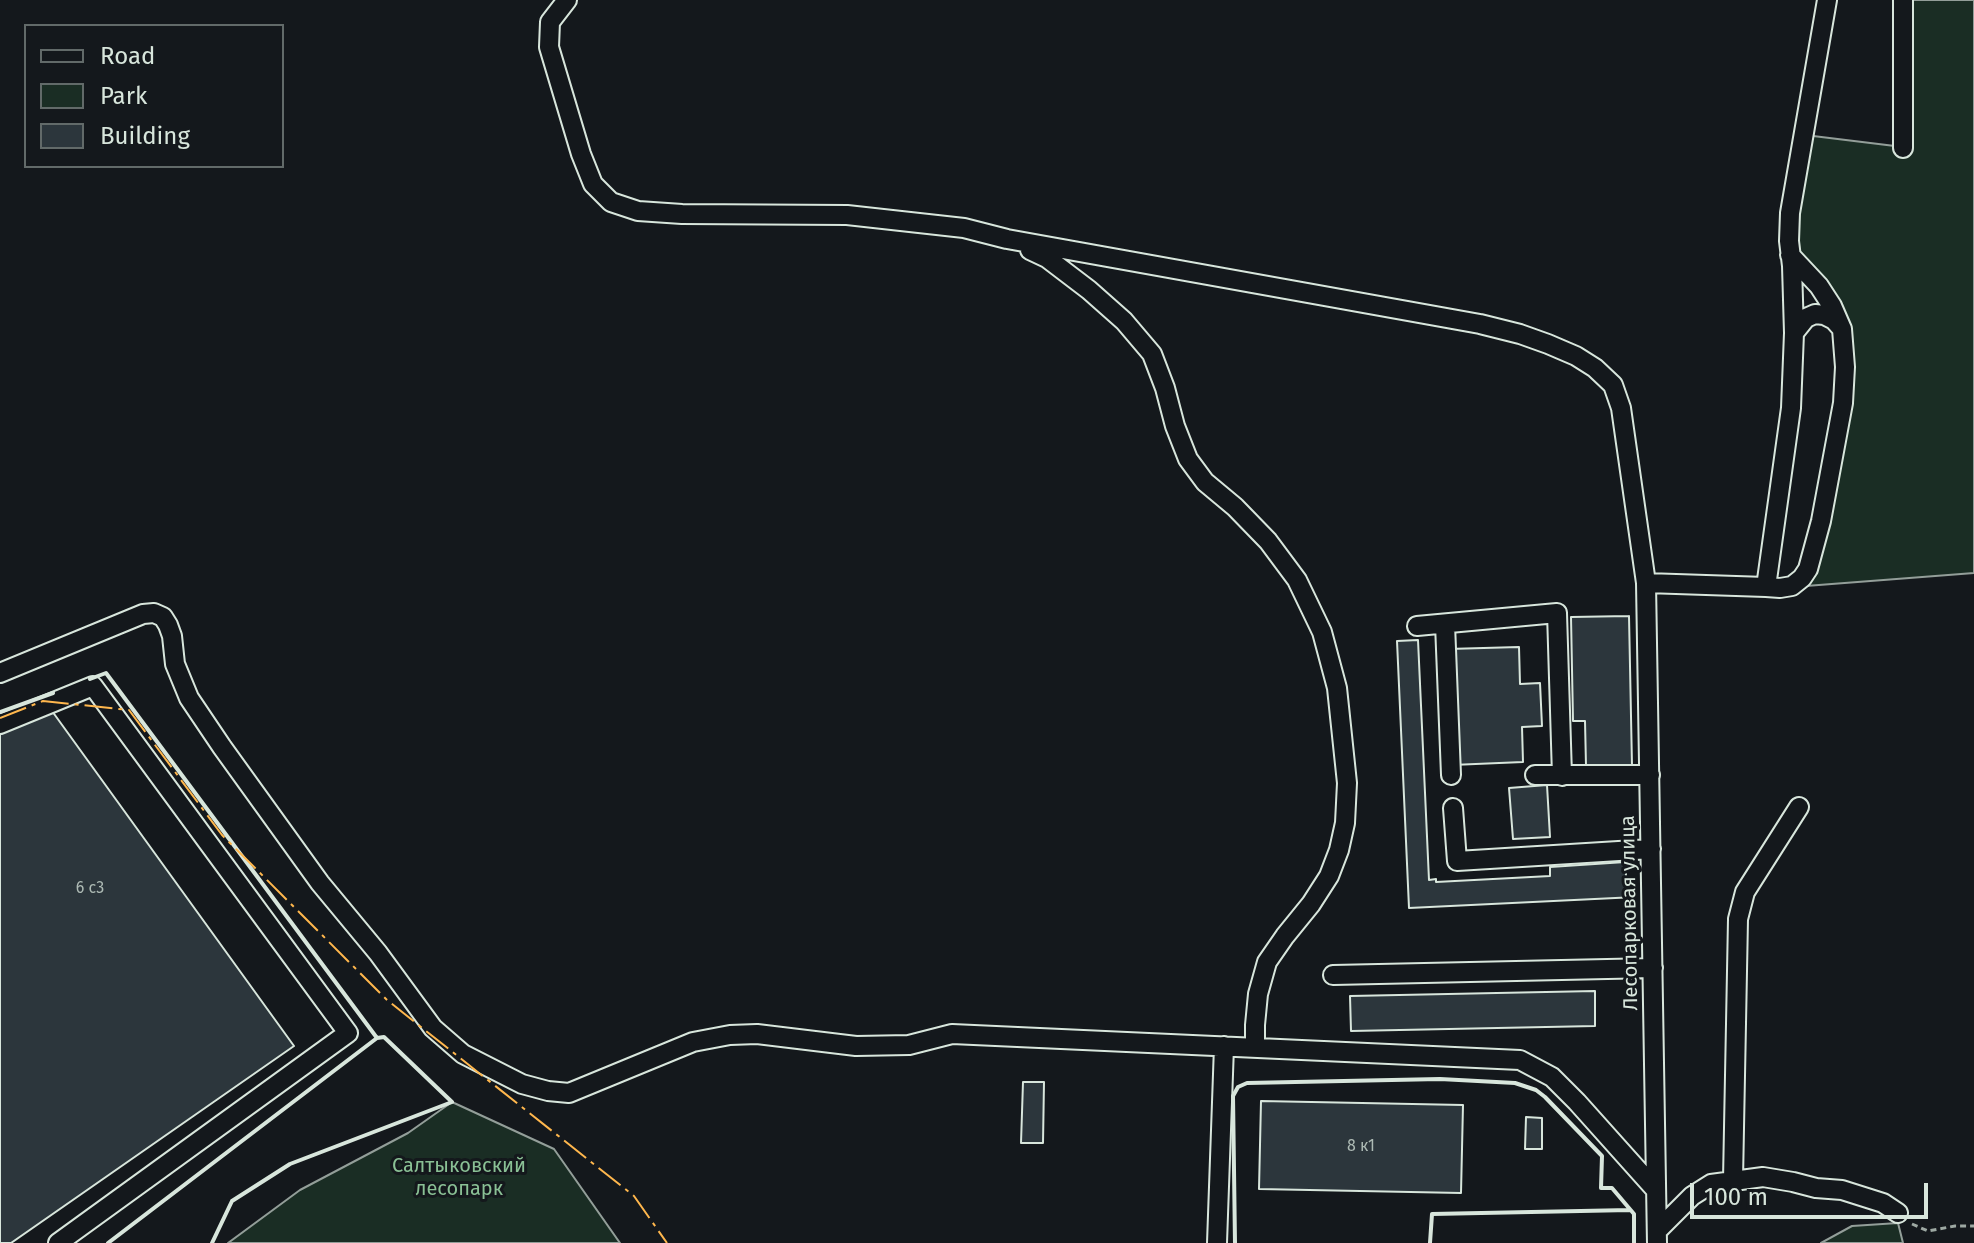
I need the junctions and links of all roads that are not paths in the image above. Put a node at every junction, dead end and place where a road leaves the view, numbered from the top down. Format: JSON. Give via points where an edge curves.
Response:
{"nodes":[{"id":1,"x":567,"y":0,"type":"edge"},
{"id":2,"x":1827,"y":0,"type":"edge"},
{"id":3,"x":1903,"y":0,"type":"edge"},
{"id":4,"x":1903,"y":148,"type":"dead end"},
{"id":5,"x":1007,"y":239,"type":"junction"},
{"id":6,"x":1790,"y":255,"type":"junction"},
{"id":7,"x":1842,"y":329,"type":"junction"},
{"id":8,"x":1794,"y":333,"type":"junction"},
{"id":9,"x":1646,"y":583,"type":"junction"},
{"id":10,"x":1766,"y":587,"type":"junction"},
{"id":11,"x":1445,"y":624,"type":"junction"},
{"id":12,"x":1417,"y":626,"type":"dead end"},
{"id":13,"x":0,"y":673,"type":"edge"},
{"id":14,"x":0,"y":724,"type":"edge"},
{"id":15,"x":1451,"y":775,"type":"dead end"},
{"id":16,"x":1535,"y":775,"type":"dead end"},
{"id":17,"x":1650,"y":775,"type":"junction"},
{"id":18,"x":1562,"y":776,"type":"junction"},
{"id":19,"x":1799,"y":807,"type":"dead end"},
{"id":20,"x":1453,"y":808,"type":"dead end"},
{"id":21,"x":1651,"y":849,"type":"junction"},
{"id":22,"x":1653,"y":968,"type":"junction"},
{"id":23,"x":1333,"y":975,"type":"dead end"},
{"id":24,"x":1224,"y":1046,"type":"junction"},
{"id":25,"x":1255,"y":1048,"type":"junction"},
{"id":26,"x":1733,"y":1180,"type":"junction"},
{"id":27,"x":1654,"y":1188,"type":"junction"},
{"id":28,"x":1898,"y":1213,"type":"road end"},
{"id":29,"x":1657,"y":1237,"type":"edge"},
{"id":30,"x":58,"y":1243,"type":"edge"},
{"id":31,"x":1217,"y":1243,"type":"edge"}],
"edges":[{"from":1,"to":5,"type":"street","via":[[550,22],[549,47],[593,184],[611,202],[638,211],[682,214],[847,215],[964,228]]},
{"from":2,"to":6,"type":"street","via":[[1790,213]]},
{"from":3,"to":4,"type":"street"},
{"from":5,"to":9,"type":"street","name":"Лесопарковая улица","via":[[1480,324],[1576,356],[1613,385],[1621,408]]},
{"from":5,"to":25,"type":"street","via":[[1047,258],[1089,290],[1152,354],[1188,459],[1268,541],[1297,580],[1322,632],[1337,688],[1347,783],[1345,823],[1329,876],[1267,962],[1258,994]]},
{"from":6,"to":7,"type":"street","via":[[1819,286]]},
{"from":6,"to":8,"type":"street"},
{"from":7,"to":8,"type":"street","via":[[1815,314]]},
{"from":7,"to":10,"type":"street","via":[[1843,403],[1812,557],[1792,586]]},
{"from":8,"to":10,"type":"street","via":[[1791,408]]},
{"from":9,"to":10,"type":"street"},
{"from":9,"to":17,"type":"street","name":"Лесопарковая улица"},
{"from":11,"to":12,"type":"street"},
{"from":11,"to":15,"type":"street"},
{"from":11,"to":18,"type":"street","via":[[1557,613]]},
{"from":13,"to":24,"type":"street","via":[[143,614],[163,617],[189,698],[320,883],[433,1028],[463,1054],[522,1084],[569,1093],[693,1042],[743,1034],[856,1046],[909,1045],[952,1034]]},
{"from":14,"to":30,"type":"street","via":[[93,686],[348,1033]]},
{"from":16,"to":18,"type":"street"},
{"from":17,"to":18,"type":"street"},
{"from":17,"to":21,"type":"street","name":"Лесопарковая улица"},
{"from":19,"to":26,"type":"street","via":[[1745,892],[1738,919]]},
{"from":20,"to":21,"type":"street","via":[[1457,861]]},
{"from":21,"to":22,"type":"street","name":"Лесопарковая улица"},
{"from":22,"to":23,"type":"street"},
{"from":22,"to":27,"type":"street","name":"Лесопарковая улица"},
{"from":24,"to":25,"type":"street"},
{"from":24,"to":31,"type":"street"},
{"from":25,"to":27,"type":"street","via":[[1520,1060],[1552,1077]]},
{"from":26,"to":28,"type":"street","via":[[1763,1177],[1842,1190]]},
{"from":26,"to":29,"type":"street","via":[[1711,1184],[1692,1196]]},
{"from":27,"to":29,"type":"street","name":"Лесопарковая улица"}]}
